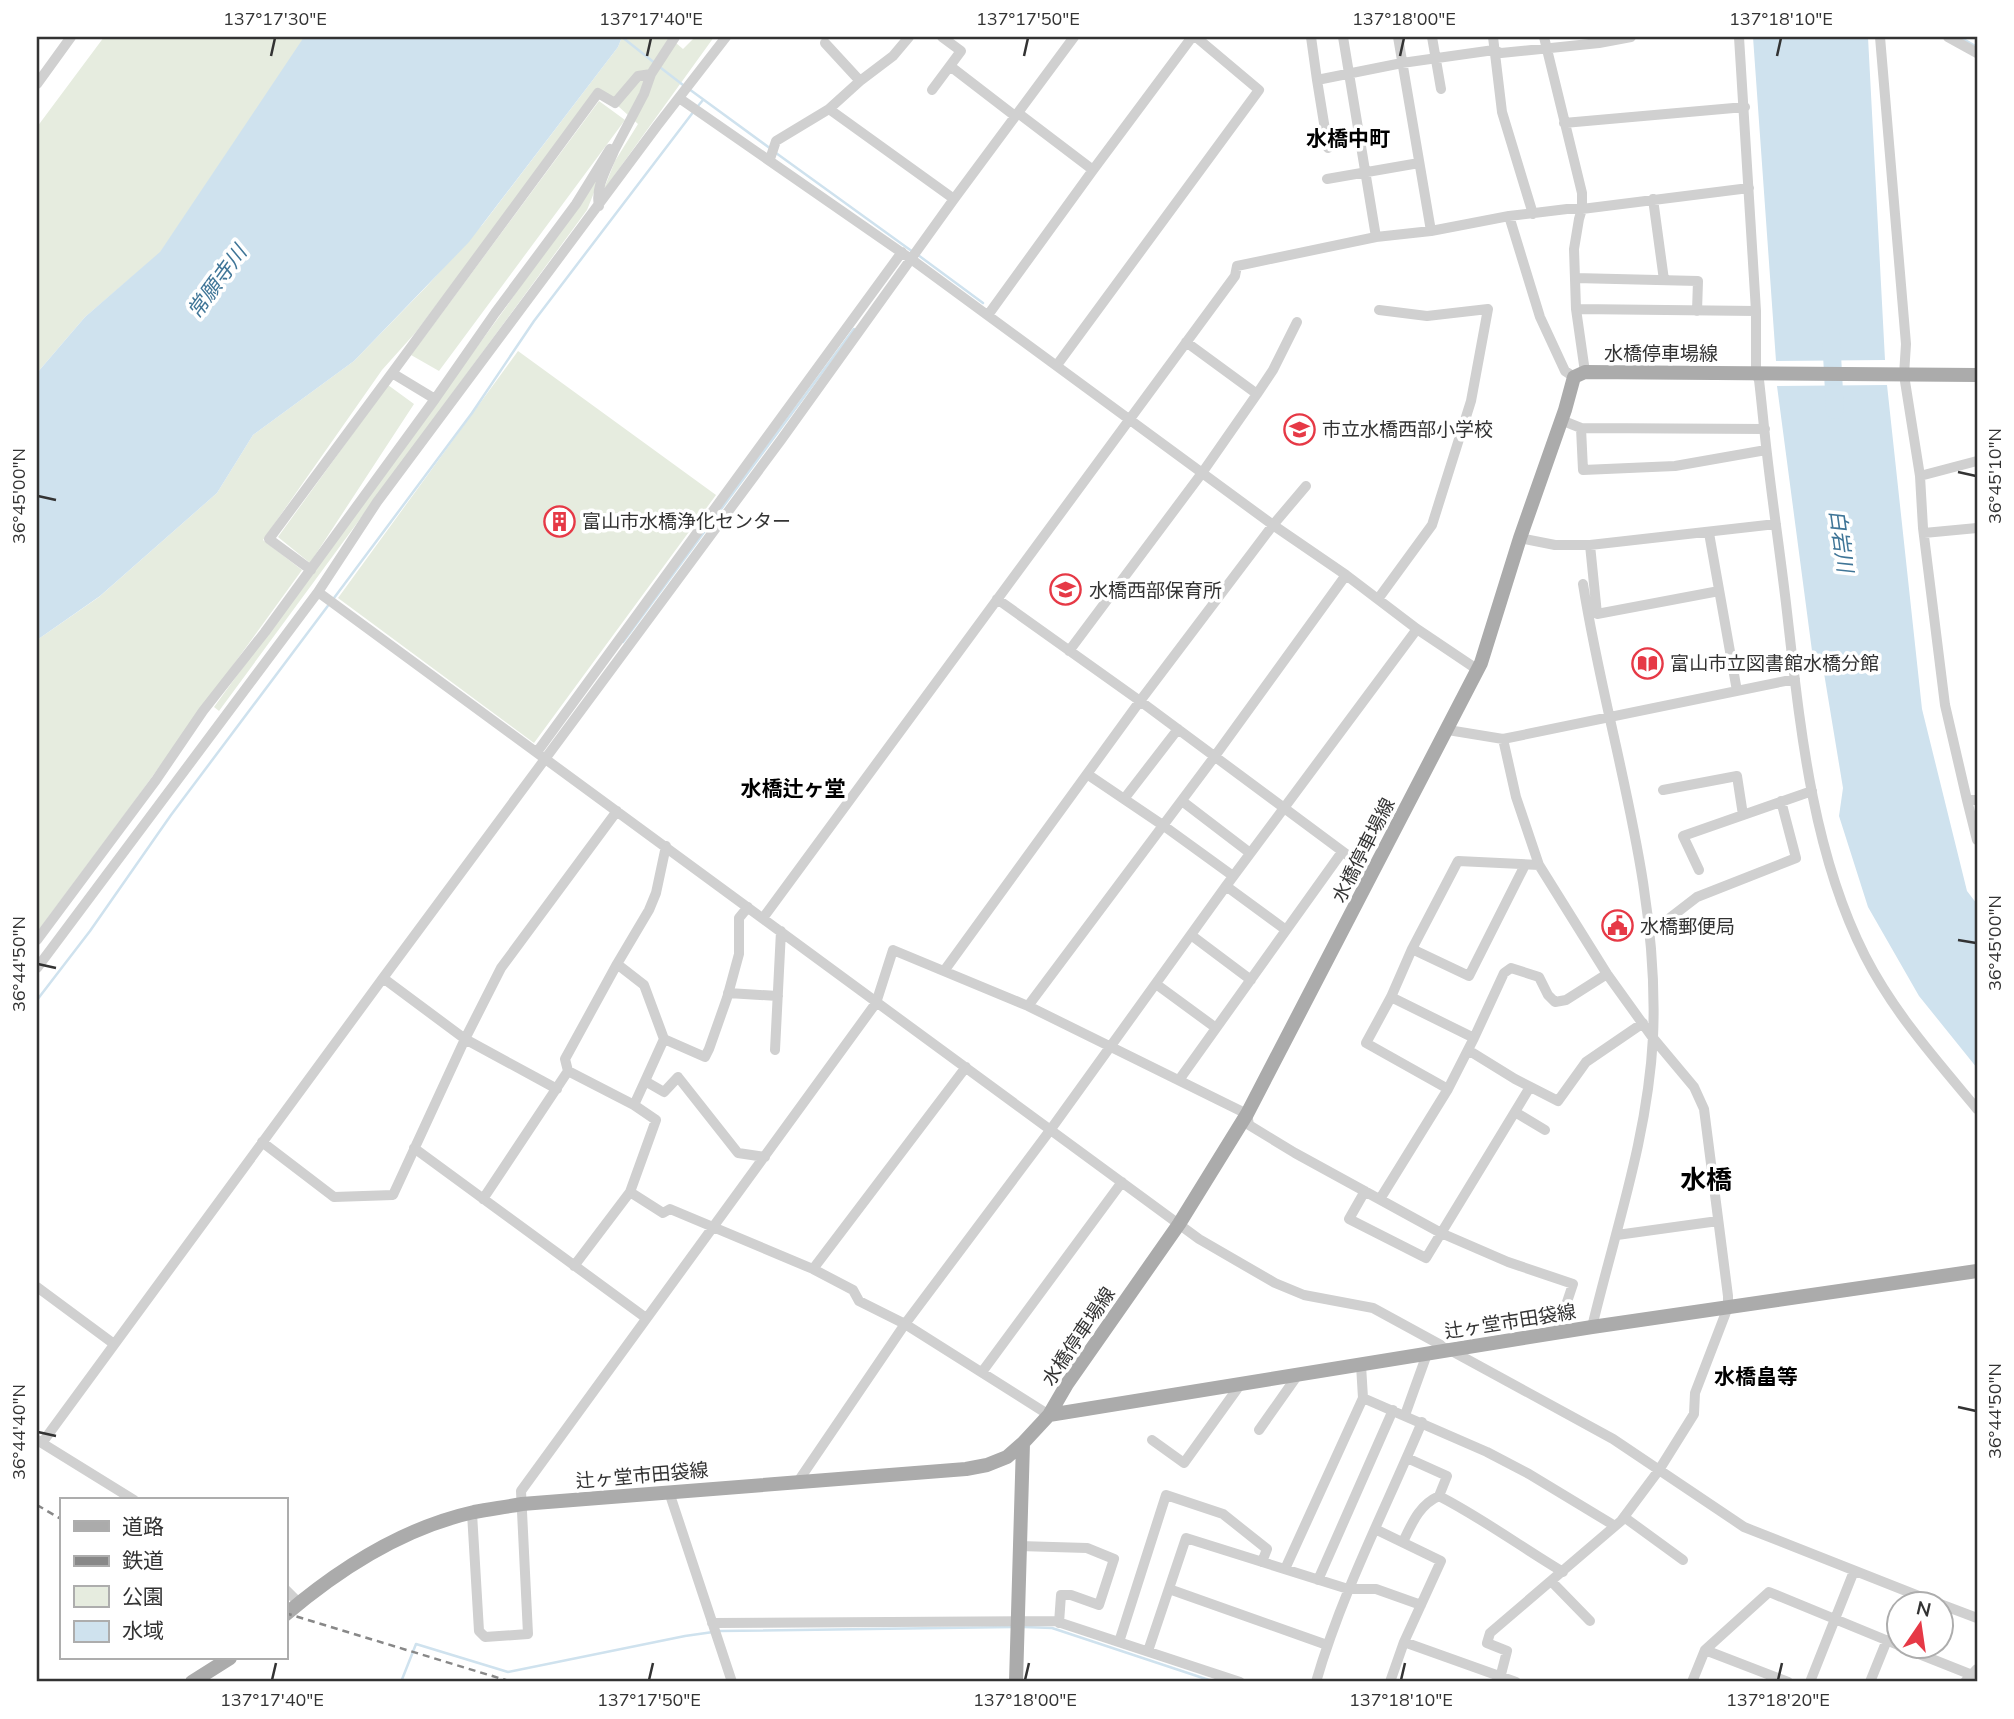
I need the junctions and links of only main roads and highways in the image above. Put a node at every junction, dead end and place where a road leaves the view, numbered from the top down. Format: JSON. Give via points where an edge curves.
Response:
{"nodes":[{"id":1,"x":1977,"y":375,"type":"edge"},
{"id":2,"x":1977,"y":1271,"type":"edge"},
{"id":3,"x":1049,"y":1415,"type":"junction"},
{"id":4,"x":1023,"y":1443,"type":"junction"},
{"id":5,"x":287,"y":1613,"type":"edge"},
{"id":6,"x":227,"y":1660,"type":"edge"},
{"id":7,"x":191,"y":1682,"type":"edge"},
{"id":8,"x":1016,"y":1682,"type":"edge"}],
"edges":[{"from":1,"to":3,"type":"main road","name":"水橋停車場線","via":[[1579,375],[1520,538],[1488,644],[1448,730],[1247,1114],[1179,1224]]},
{"from":2,"to":3,"type":"main road","name":"辻ヶ堂市田袋線","via":[[1557,1332]]},
{"from":3,"to":4,"type":"main road","name":"水橋停車場線"},
{"from":4,"to":5,"type":"main road","name":"辻ヶ堂市田袋線","via":[[1007,1457],[966,1469],[522,1504],[472,1513],[394,1540],[356,1561]]},
{"from":4,"to":8,"type":"main road"},
{"from":6,"to":7,"type":"main road"}]}
